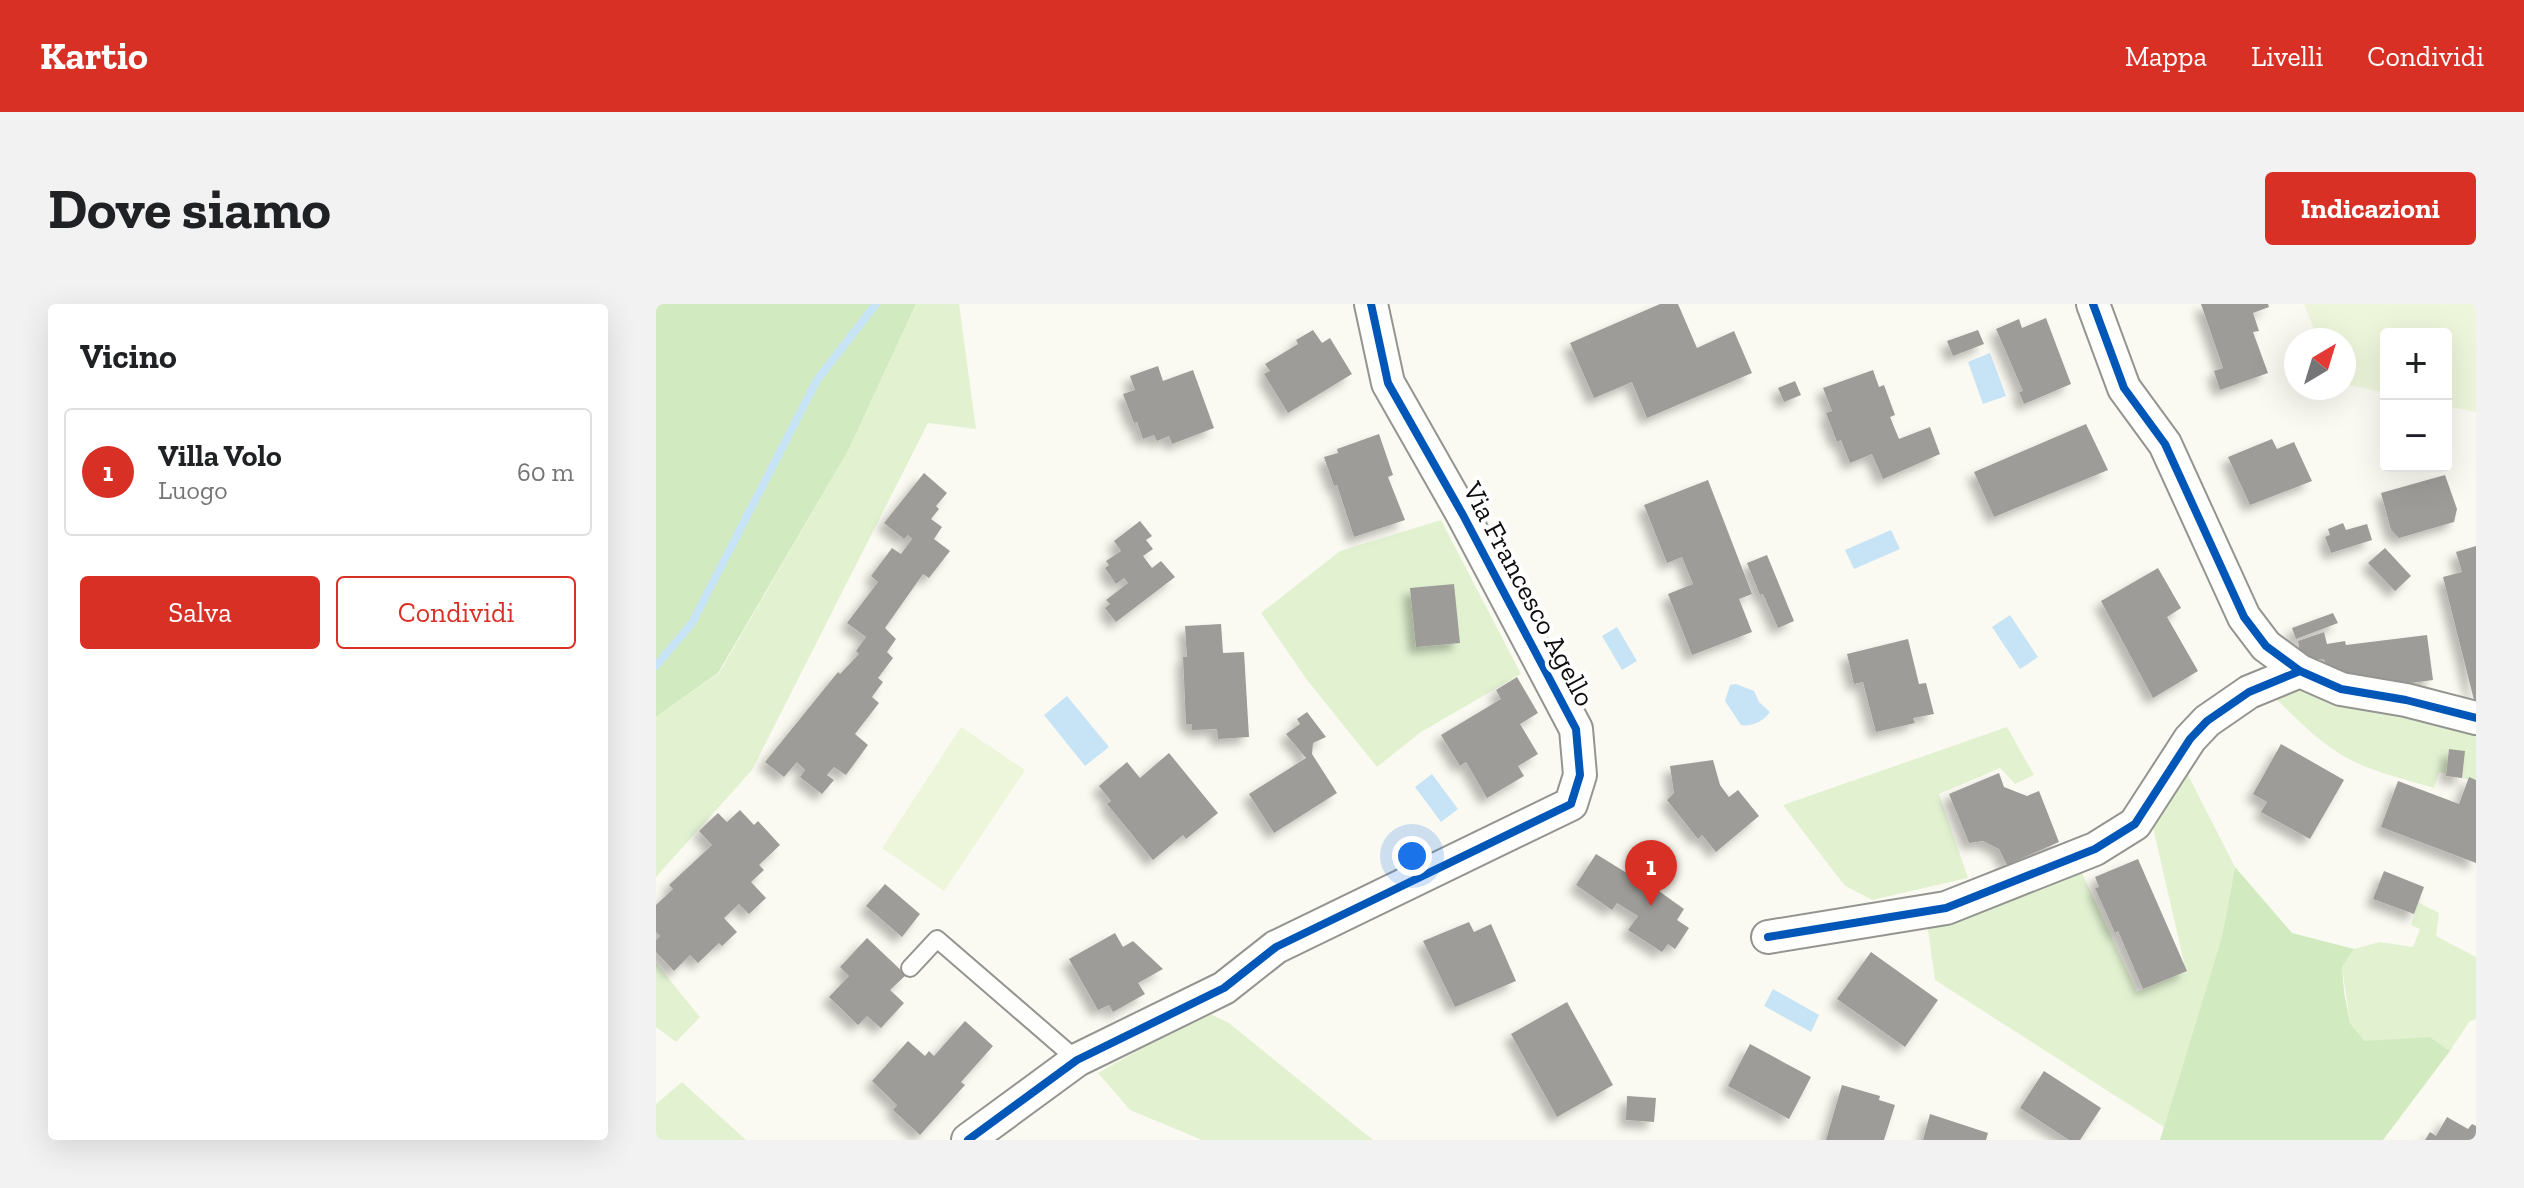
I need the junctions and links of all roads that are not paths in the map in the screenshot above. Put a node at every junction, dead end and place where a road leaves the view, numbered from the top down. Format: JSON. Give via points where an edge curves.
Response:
{"nodes":[{"id":1,"x":1371,"y":304,"type":"edge"},
{"id":2,"x":2093,"y":304,"type":"edge"},
{"id":3,"x":2300,"y":671,"type":"junction"},
{"id":4,"x":2476,"y":718,"type":"edge"},
{"id":5,"x":1768,"y":937,"type":"dead end"},
{"id":6,"x":910,"y":968,"type":"dead end"},
{"id":7,"x":1077,"y":1060,"type":"junction"},
{"id":8,"x":968,"y":1140,"type":"edge"}],
"edges":[{"from":1,"to":7,"type":"street","name":"Via Francesco Agello","via":[[1388,383],[1576,729],[1580,775],[1571,804],[1276,947],[1224,988]]},
{"from":2,"to":3,"type":"street","via":[[2124,388],[2165,444],[2244,617],[2266,646]]},
{"from":3,"to":4,"type":"street","via":[[2341,689]]},
{"from":3,"to":5,"type":"street","via":[[2249,692],[2207,721],[2135,824],[2095,849],[1946,908]]},
{"from":6,"to":7,"type":"lane","via":[[937,939]]},
{"from":7,"to":8,"type":"street","name":"Via Francesco Agello"}]}
